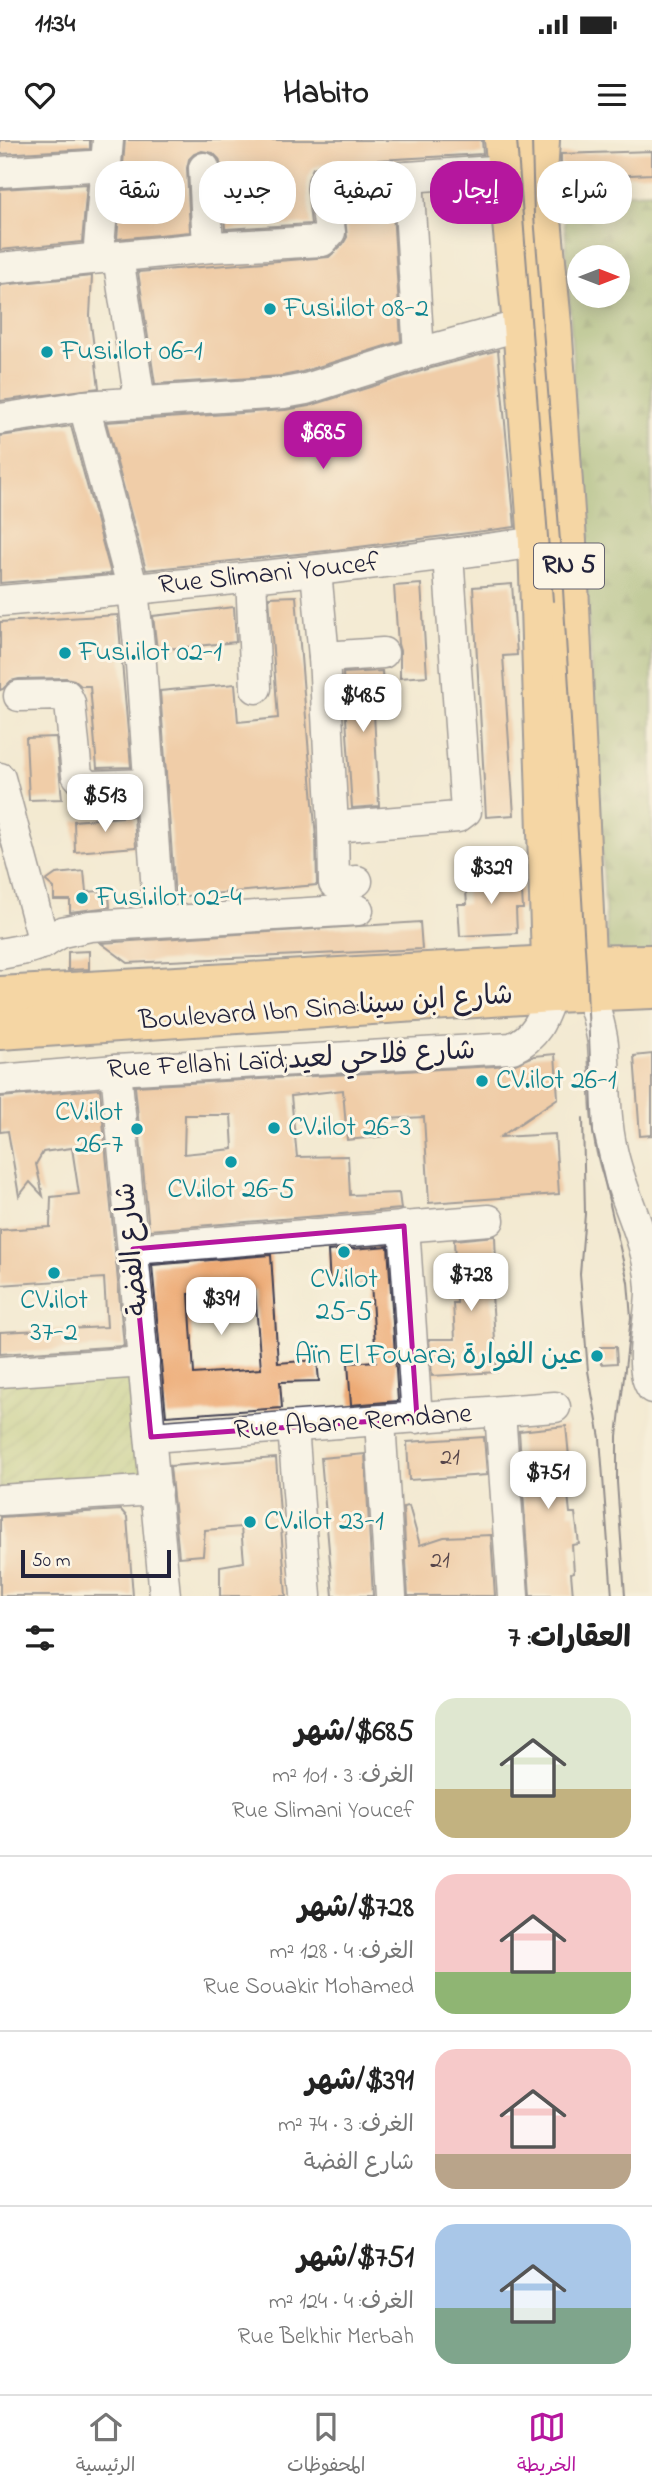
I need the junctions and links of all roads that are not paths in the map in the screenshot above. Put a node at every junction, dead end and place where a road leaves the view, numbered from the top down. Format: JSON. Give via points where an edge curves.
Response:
{"nodes":[{"id":1,"x":540,"y":140,"type":"edge"},
{"id":2,"x":107,"y":153,"type":"edge"},
{"id":3,"x":506,"y":155,"type":"edge"},
{"id":4,"x":0,"y":172,"type":"edge"},
{"id":5,"x":416,"y":175,"type":"edge"},
{"id":6,"x":207,"y":224,"type":"edge"},
{"id":7,"x":329,"y":224,"type":"edge"},
{"id":8,"x":411,"y":224,"type":"edge"},
{"id":9,"x":208,"y":247,"type":"junction"},
{"id":10,"x":108,"y":258,"type":"junction"},
{"id":11,"x":0,"y":268,"type":"edge"},
{"id":12,"x":522,"y":325,"type":"junction"},
{"id":13,"x":419,"y":353,"type":"junction"},
{"id":14,"x":140,"y":402,"type":"junction"},
{"id":15,"x":84,"y":406,"type":"junction"},
{"id":16,"x":0,"y":419,"type":"edge"},
{"id":17,"x":538,"y":542,"type":"junction"},
{"id":18,"x":448,"y":555,"type":"junction"},
{"id":19,"x":316,"y":571,"type":"junction"},
{"id":20,"x":251,"y":577,"type":"junction"},
{"id":21,"x":133,"y":590,"type":"junction"},
{"id":22,"x":0,"y":601,"type":"edge"},
{"id":23,"x":383,"y":653,"type":"dead end"},
{"id":24,"x":324,"y":657,"type":"junction"},
{"id":25,"x":256,"y":688,"type":"dead end"},
{"id":26,"x":19,"y":696,"type":"dead end"},
{"id":27,"x":0,"y":778,"type":"edge"},
{"id":28,"x":149,"y":784,"type":"junction"},
{"id":29,"x":4,"y":810,"type":"edge"},
{"id":30,"x":333,"y":827,"type":"junction"},
{"id":31,"x":13,"y":883,"type":"edge"},
{"id":32,"x":158,"y":912,"type":"junction"},
{"id":33,"x":24,"y":949,"type":"edge"},
{"id":34,"x":652,"y":964,"type":"edge"},
{"id":35,"x":570,"y":979,"type":"junction"},
{"id":36,"x":652,"y":989,"type":"edge"},
{"id":37,"x":0,"y":996,"type":"edge"},
{"id":38,"x":0,"y":1030,"type":"edge"},
{"id":39,"x":116,"y":1070,"type":"junction"},
{"id":40,"x":0,"y":1080,"type":"edge"},
{"id":41,"x":640,"y":1200,"type":"edge"},
{"id":42,"x":489,"y":1220,"type":"dead end"},
{"id":43,"x":404,"y":1226,"type":"junction"},
{"id":44,"x":133,"y":1249,"type":"junction"},
{"id":45,"x":144,"y":1362,"type":"junction"},
{"id":46,"x":0,"y":1372,"type":"edge"},
{"id":47,"x":652,"y":1388,"type":"edge"},
{"id":48,"x":555,"y":1407,"type":"dead end"},
{"id":49,"x":500,"y":1412,"type":"junction"},
{"id":50,"x":417,"y":1418,"type":"junction"},
{"id":51,"x":380,"y":1421,"type":"junction"},
{"id":52,"x":293,"y":1427,"type":"junction"},
{"id":53,"x":151,"y":1437,"type":"junction"},
{"id":54,"x":156,"y":1490,"type":"junction"},
{"id":55,"x":0,"y":1500,"type":"edge"},
{"id":56,"x":165,"y":1596,"type":"edge"},
{"id":57,"x":306,"y":1596,"type":"edge"},
{"id":58,"x":391,"y":1596,"type":"edge"},
{"id":59,"x":513,"y":1596,"type":"edge"}],
"edges":[{"from":1,"to":35,"type":"main road","number":"RN 5","via":[[538,177],[568,541]]},
{"from":2,"to":4,"type":"street"},
{"from":2,"to":10,"type":"street"},
{"from":3,"to":5,"type":"street"},
{"from":3,"to":12,"type":"main road","number":"RN 5"},
{"from":6,"to":9,"type":"street"},
{"from":7,"to":9,"type":"street","via":[[330,232],[322,241]]},
{"from":8,"to":13,"type":"street"},
{"from":9,"to":10,"type":"street"},
{"from":10,"to":11,"type":"street"},
{"from":10,"to":14,"type":"street"},
{"from":12,"to":13,"type":"street"},
{"from":12,"to":17,"type":"main road","number":"RN 5"},
{"from":13,"to":14,"type":"street","via":[[284,393]]},
{"from":14,"to":15,"type":"street"},
{"from":15,"to":16,"type":"street"},
{"from":15,"to":21,"type":"street"},
{"from":17,"to":18,"type":"street","name":"Rue Slimani Youcef"},
{"from":17,"to":35,"type":"main road","number":"RN 5"},
{"from":18,"to":19,"type":"street","name":"Rue Slimani Youcef"},
{"from":18,"to":30,"type":"street","via":[[466,811],[432,828]]},
{"from":19,"to":20,"type":"street","name":"Rue Slimani Youcef"},
{"from":19,"to":24,"type":"street"},
{"from":20,"to":21,"type":"street","name":"Rue Slimani Youcef"},
{"from":20,"to":25,"type":"street"},
{"from":21,"to":22,"type":"street","name":"Rue Slimani Youcef"},
{"from":21,"to":28,"type":"street"},
{"from":23,"to":24,"type":"street"},
{"from":24,"to":30,"type":"street"},
{"from":26,"to":28,"type":"street","via":[[66,695],[77,775],[84,783]]},
{"from":27,"to":29,"type":"street"},
{"from":28,"to":32,"type":"street"},
{"from":29,"to":31,"type":"street"},
{"from":30,"to":32,"type":"street","via":[[350,891]]},
{"from":31,"to":33,"type":"street"},
{"from":32,"to":33,"type":"street","via":[[62,932]]},
{"from":34,"to":35,"type":"main road","name":"Boulevard Ibn Sina:شارع ابن سينا"},
{"from":35,"to":36,"type":"main road","name":"Boulevard Ibn Sina:شارع ابن سينا"},
{"from":35,"to":37,"type":"main road","name":"Boulevard Ibn Sina:شارع ابن سينا"},
{"from":35,"to":38,"type":"main road","name":"Boulevard Ibn Sina:شارع ابن سينا"},
{"from":35,"to":39,"type":"street","name":"Rue Fellahi Laïd;شارع فلاحي لعيد","via":[[540,1025],[512,1048]]},
{"from":35,"to":41,"type":"street","via":[[603,1042],[612,1152]]},
{"from":39,"to":40,"type":"street","name":"Rue Fellahi Laïd;شارع فلاحي لعيد"},
{"from":39,"to":44,"type":"street","name":"شارع الفضة"},
{"from":41,"to":47,"type":"street","via":[[651,1306],[644,1371]]},
{"from":42,"to":43,"type":"street"},
{"from":43,"to":44,"type":"street"},
{"from":43,"to":50,"type":"street"},
{"from":44,"to":45,"type":"street","name":"شارع الفضة"},
{"from":45,"to":46,"type":"street"},
{"from":45,"to":53,"type":"street","name":"شارع الفضة"},
{"from":48,"to":49,"type":"street","name":"Rue Abane Remdane"},
{"from":49,"to":50,"type":"street","name":"Rue Abane Remdane"},
{"from":49,"to":59,"type":"street"},
{"from":50,"to":51,"type":"street","name":"Rue Abane Remdane"},
{"from":51,"to":52,"type":"street","name":"Rue Abane Remdane"},
{"from":51,"to":58,"type":"street"},
{"from":52,"to":53,"type":"street","name":"Rue Abane Remdane"},
{"from":52,"to":57,"type":"street"},
{"from":53,"to":54,"type":"street","name":"شارع الفضة"},
{"from":54,"to":55,"type":"street"},
{"from":54,"to":56,"type":"street","name":"شارع الفضة"}]}
